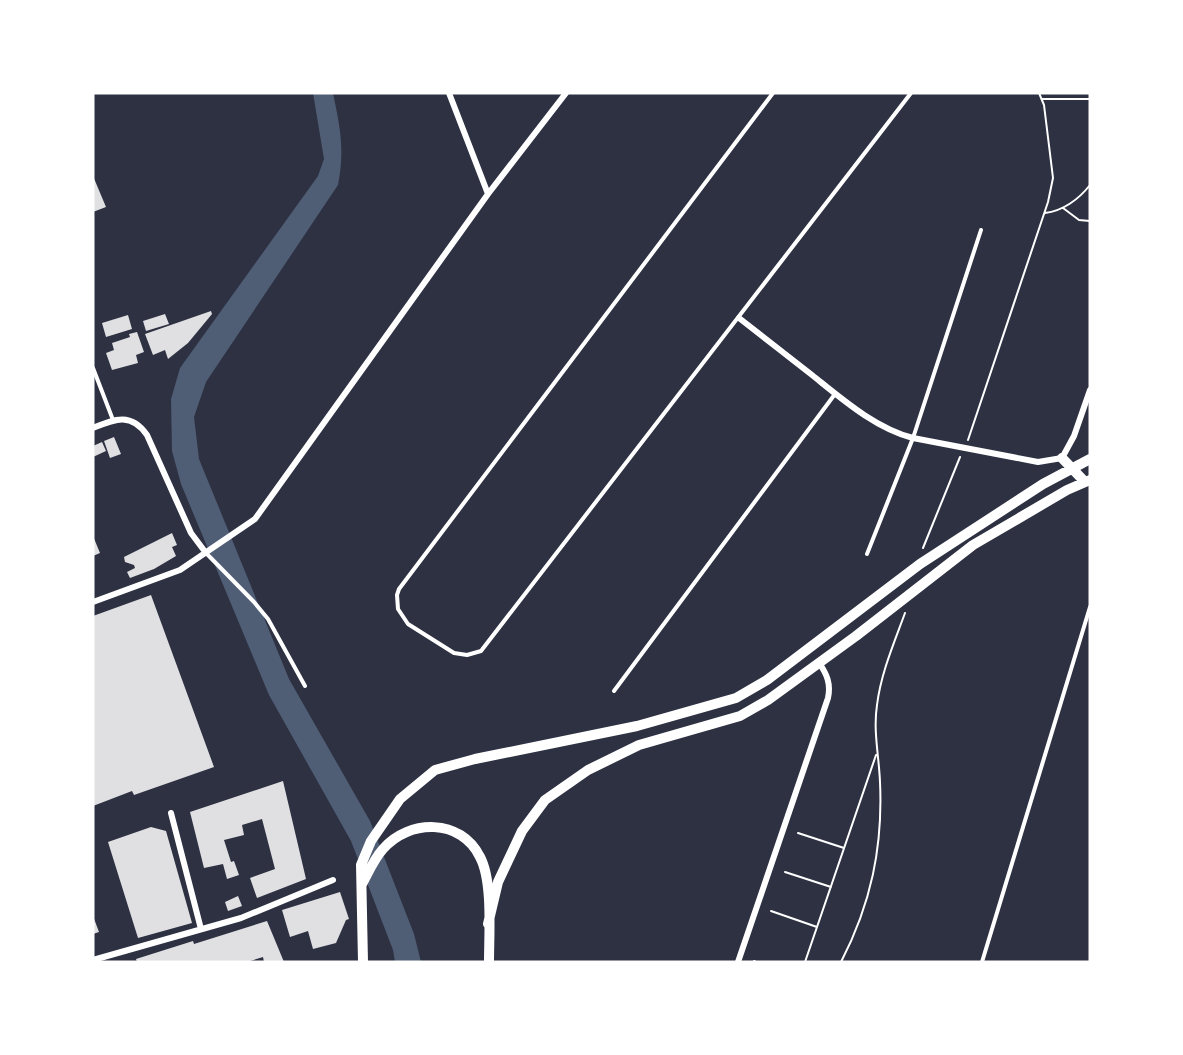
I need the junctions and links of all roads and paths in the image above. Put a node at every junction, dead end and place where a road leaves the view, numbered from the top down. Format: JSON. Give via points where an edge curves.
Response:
{"nodes":[{"id":1,"x":449,"y":93,"type":"edge"},
{"id":2,"x":566,"y":93,"type":"edge"},
{"id":3,"x":773,"y":93,"type":"edge"},
{"id":4,"x":911,"y":93,"type":"edge"},
{"id":5,"x":1039,"y":93,"type":"edge"},
{"id":6,"x":1041,"y":99,"type":"junction"},
{"id":7,"x":1090,"y":99,"type":"edge"},
{"id":8,"x":1090,"y":185,"type":"edge"},
{"id":9,"x":488,"y":194,"type":"junction"},
{"id":10,"x":1063,"y":208,"type":"junction"},
{"id":11,"x":1045,"y":213,"type":"junction"},
{"id":12,"x":1090,"y":221,"type":"edge"},
{"id":13,"x":981,"y":230,"type":"dead end"},
{"id":14,"x":739,"y":318,"type":"junction"},
{"id":15,"x":93,"y":368,"type":"edge"},
{"id":16,"x":1090,"y":390,"type":"edge"},
{"id":17,"x":835,"y":394,"type":"junction"},
{"id":18,"x":113,"y":420,"type":"junction"},
{"id":19,"x":93,"y":428,"type":"edge"},
{"id":20,"x":914,"y":438,"type":"junction"},
{"id":21,"x":965,"y":447,"type":"junction"},
{"id":22,"x":1062,"y":458,"type":"junction"},
{"id":23,"x":1090,"y":459,"type":"edge"},
{"id":24,"x":1073,"y":468,"type":"junction"},
{"id":25,"x":1087,"y":481,"type":"edge"},
{"id":26,"x":206,"y":553,"type":"junction"},
{"id":27,"x":867,"y":554,"type":"dead end"},
{"id":28,"x":927,"y":559,"type":"junction"},
{"id":29,"x":93,"y":602,"type":"edge"},
{"id":30,"x":1090,"y":607,"type":"edge"},
{"id":31,"x":906,"y":610,"type":"dead end"},
{"id":32,"x":819,"y":663,"type":"junction"},
{"id":33,"x":304,"y":686,"type":"dead end"},
{"id":34,"x":614,"y":691,"type":"dead end"},
{"id":35,"x":877,"y":752,"type":"junction"},
{"id":36,"x":171,"y":813,"type":"dead end"},
{"id":37,"x":798,"y":833,"type":"dead end"},
{"id":38,"x":844,"y":848,"type":"junction"},
{"id":39,"x":785,"y":872,"type":"dead end"},
{"id":40,"x":333,"y":880,"type":"dead end"},
{"id":41,"x":362,"y":885,"type":"junction"},
{"id":42,"x":831,"y":887,"type":"junction"},
{"id":43,"x":771,"y":911,"type":"dead end"},
{"id":44,"x":488,"y":924,"type":"junction"},
{"id":45,"x":817,"y":927,"type":"junction"},
{"id":46,"x":201,"y":929,"type":"junction"},
{"id":47,"x":93,"y":960,"type":"edge"},
{"id":48,"x":363,"y":962,"type":"edge"},
{"id":49,"x":489,"y":962,"type":"edge"},
{"id":50,"x":738,"y":962,"type":"edge"},
{"id":51,"x":805,"y":962,"type":"edge"},
{"id":52,"x":841,"y":962,"type":"edge"},
{"id":53,"x":982,"y":962,"type":"edge"}],
"edges":[{"from":1,"to":9,"type":"street"},
{"from":2,"to":9,"type":"street"},
{"from":3,"to":14,"type":"lane","via":[[399,589],[398,609],[408,624],[454,653],[481,651]]},
{"from":4,"to":14,"type":"lane"},
{"from":5,"to":6,"type":"path"},
{"from":6,"to":7,"type":"path"},
{"from":6,"to":11,"type":"path","via":[[1053,178]]},
{"from":8,"to":10,"type":"path"},
{"from":9,"to":26,"type":"street","via":[[255,519]]},
{"from":10,"to":11,"type":"path"},
{"from":10,"to":12,"type":"path","via":[[1079,220]]},
{"from":11,"to":21,"type":"path"},
{"from":13,"to":20,"type":"lane"},
{"from":14,"to":17,"type":"street"},
{"from":15,"to":18,"type":"lane"},
{"from":16,"to":22,"type":"street"},
{"from":17,"to":20,"type":"street","via":[[886,428]]},
{"from":17,"to":34,"type":"lane"},
{"from":18,"to":19,"type":"street"},
{"from":18,"to":26,"type":"street","via":[[128,420],[142,428],[191,533]]},
{"from":20,"to":21,"type":"street"},
{"from":20,"to":27,"type":"lane"},
{"from":21,"to":22,"type":"street","via":[[1038,462]]},
{"from":21,"to":28,"type":"path","via":[[922,546]]},
{"from":22,"to":24,"type":"main road"},
{"from":23,"to":24,"type":"main road"},
{"from":24,"to":25,"type":"main road"},
{"from":24,"to":28,"type":"main road"},
{"from":25,"to":32,"type":"main road","via":[[973,544]]},
{"from":26,"to":29,"type":"street","via":[[180,570]]},
{"from":26,"to":33,"type":"lane","via":[[268,619]]},
{"from":28,"to":41,"type":"main road","via":[[767,680],[736,698],[637,726],[435,770],[400,799],[380,826],[361,865]]},
{"from":30,"to":53,"type":"lane"},
{"from":31,"to":35,"type":"path","via":[[891,648],[877,705]]},
{"from":32,"to":44,"type":"main road","via":[[740,716],[639,745],[588,770],[545,800],[522,831],[498,882]]},
{"from":32,"to":50,"type":"street","via":[[828,678],[828,698]]},
{"from":35,"to":38,"type":"path"},
{"from":35,"to":52,"type":"path","via":[[881,830],[875,871]]},
{"from":36,"to":46,"type":"street"},
{"from":37,"to":38,"type":"path"},
{"from":38,"to":42,"type":"path"},
{"from":39,"to":42,"type":"path"},
{"from":40,"to":46,"type":"street","via":[[241,918]]},
{"from":41,"to":44,"type":"main road","via":[[383,849],[404,832],[425,827],[455,831],[480,856],[487,879]]},
{"from":41,"to":48,"type":"main road"},
{"from":42,"to":45,"type":"path"},
{"from":43,"to":45,"type":"path"},
{"from":44,"to":49,"type":"main road"},
{"from":45,"to":51,"type":"path"},
{"from":46,"to":47,"type":"street"}]}
